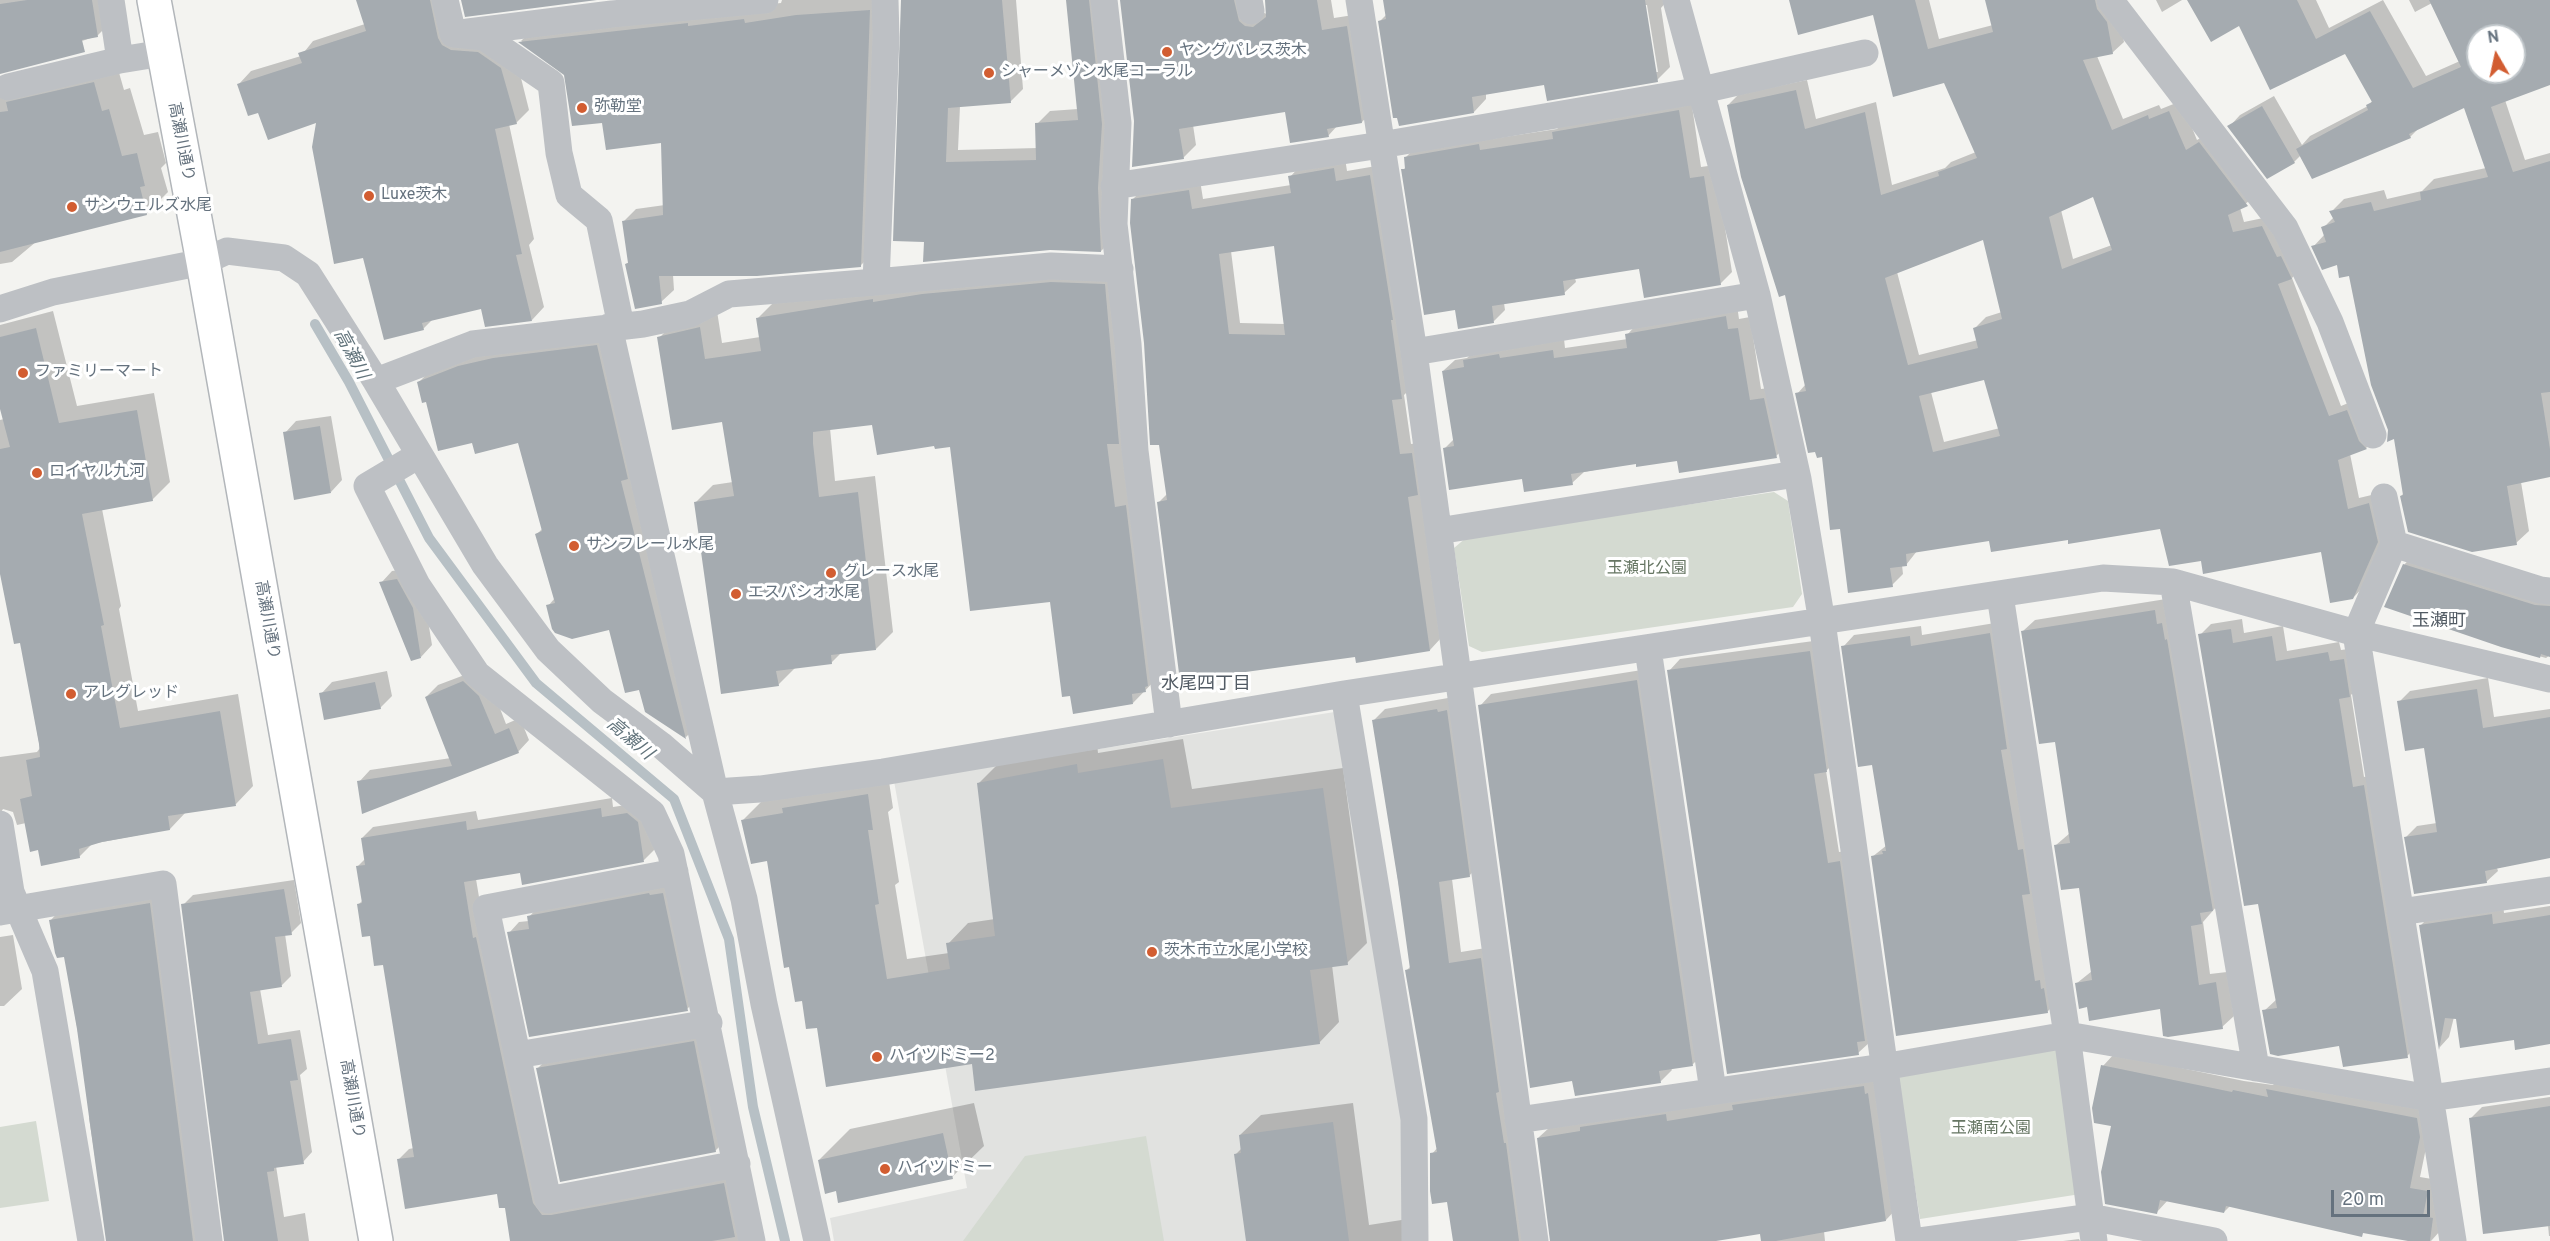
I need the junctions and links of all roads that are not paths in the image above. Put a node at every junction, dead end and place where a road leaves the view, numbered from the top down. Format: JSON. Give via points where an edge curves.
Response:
{"nodes":[{"id":1,"x":111,"y":0,"type":"edge"},
{"id":2,"x":154,"y":0,"type":"edge"},
{"id":3,"x":445,"y":0,"type":"edge"},
{"id":4,"x":765,"y":0,"type":"edge"},
{"id":5,"x":885,"y":0,"type":"edge"},
{"id":6,"x":1104,"y":0,"type":"edge"},
{"id":7,"x":1359,"y":0,"type":"edge"},
{"id":8,"x":1676,"y":0,"type":"edge"},
{"id":9,"x":2110,"y":0,"type":"edge"},
{"id":10,"x":733,"y":2,"type":"edge"},
{"id":11,"x":611,"y":7,"type":"edge"},
{"id":12,"x":453,"y":34,"type":"junction"},
{"id":13,"x":163,"y":53,"type":"junction"},
{"id":14,"x":1865,"y":53,"type":"dead end"},
{"id":15,"x":120,"y":60,"type":"junction"},
{"id":16,"x":8,"y":87,"type":"dead end"},
{"id":17,"x":1702,"y":90,"type":"junction"},
{"id":18,"x":1381,"y":145,"type":"junction"},
{"id":19,"x":1114,"y":186,"type":"junction"},
{"id":20,"x":203,"y":261,"type":"junction"},
{"id":21,"x":1120,"y":269,"type":"junction"},
{"id":22,"x":876,"y":282,"type":"junction"},
{"id":23,"x":1757,"y":295,"type":"junction"},
{"id":24,"x":0,"y":309,"type":"edge"},
{"id":25,"x":615,"y":326,"type":"junction"},
{"id":26,"x":1414,"y":352,"type":"junction"},
{"id":27,"x":376,"y":381,"type":"junction"},
{"id":28,"x":2373,"y":435,"type":"dead end"},
{"id":29,"x":419,"y":455,"type":"junction"},
{"id":30,"x":1796,"y":474,"type":"junction"},
{"id":31,"x":2384,"y":497,"type":"dead end"},
{"id":32,"x":1438,"y":531,"type":"junction"},
{"id":33,"x":2394,"y":544,"type":"junction"},
{"id":34,"x":2173,"y":582,"type":"junction"},
{"id":35,"x":2550,"y":591,"type":"edge"},
{"id":36,"x":2000,"y":595,"type":"junction"},
{"id":37,"x":1822,"y":622,"type":"junction"},
{"id":38,"x":2356,"y":633,"type":"junction"},
{"id":39,"x":1648,"y":650,"type":"junction"},
{"id":40,"x":1456,"y":676,"type":"junction"},
{"id":41,"x":2550,"y":679,"type":"edge"},
{"id":42,"x":1344,"y":694,"type":"junction"},
{"id":43,"x":1169,"y":724,"type":"junction"},
{"id":44,"x":715,"y":792,"type":"junction"},
{"id":45,"x":0,"y":824,"type":"edge"},
{"id":46,"x":675,"y":872,"type":"junction"},
{"id":47,"x":2550,"y":890,"type":"edge"},
{"id":48,"x":9,"y":911,"type":"edge"},
{"id":49,"x":2400,"y":912,"type":"junction"},
{"id":50,"x":709,"y":1023,"type":"junction"},
{"id":51,"x":2067,"y":1035,"type":"junction"},
{"id":52,"x":517,"y":1056,"type":"junction"},
{"id":53,"x":1883,"y":1067,"type":"junction"},
{"id":54,"x":2256,"y":1068,"type":"junction"},
{"id":55,"x":2550,"y":1081,"type":"edge"},
{"id":56,"x":1713,"y":1091,"type":"junction"},
{"id":57,"x":2430,"y":1098,"type":"junction"},
{"id":58,"x":1518,"y":1120,"type":"junction"},
{"id":59,"x":737,"y":1164,"type":"junction"},
{"id":60,"x":2092,"y":1229,"type":"edge"},
{"id":61,"x":91,"y":1241,"type":"edge"},
{"id":62,"x":209,"y":1241,"type":"edge"},
{"id":63,"x":376,"y":1241,"type":"edge"},
{"id":64,"x":752,"y":1241,"type":"edge"},
{"id":65,"x":817,"y":1241,"type":"edge"},
{"id":66,"x":1415,"y":1241,"type":"edge"},
{"id":67,"x":1535,"y":1241,"type":"edge"},
{"id":68,"x":1909,"y":1241,"type":"edge"},
{"id":69,"x":1918,"y":1241,"type":"edge"},
{"id":70,"x":2214,"y":1241,"type":"edge"},
{"id":71,"x":2453,"y":1241,"type":"edge"}],
"edges":[{"from":1,"to":15,"type":"street"},
{"from":2,"to":13,"type":"street","name":"高瀬川通り"},
{"from":3,"to":12,"type":"street"},
{"from":4,"to":10,"type":"street"},
{"from":5,"to":22,"type":"street"},
{"from":6,"to":19,"type":"street","via":[[1118,123]]},
{"from":7,"to":18,"type":"street"},
{"from":8,"to":17,"type":"street"},
{"from":9,"to":28,"type":"street","via":[[2285,228],[2330,322]]},
{"from":10,"to":11,"type":"street"},
{"from":11,"to":12,"type":"street"},
{"from":12,"to":25,"type":"street","via":[[484,38],[552,83],[559,153],[569,195],[599,220]]},
{"from":13,"to":15,"type":"street"},
{"from":13,"to":20,"type":"street","name":"高瀬川通り"},
{"from":14,"to":17,"type":"street"},
{"from":15,"to":16,"type":"street"},
{"from":17,"to":18,"type":"street"},
{"from":17,"to":23,"type":"street"},
{"from":18,"to":19,"type":"street"},
{"from":18,"to":26,"type":"street"},
{"from":19,"to":21,"type":"street"},
{"from":20,"to":24,"type":"street","via":[[53,292]]},
{"from":20,"to":27,"type":"street","via":[[227,251],[251,252],[284,258],[308,274]]},
{"from":20,"to":63,"type":"street","name":"高瀬川通り"},
{"from":21,"to":22,"type":"street","via":[[1051,266]]},
{"from":21,"to":43,"type":"street","via":[[1135,451]]},
{"from":22,"to":25,"type":"street","via":[[729,294],[690,314]]},
{"from":23,"to":26,"type":"street"},
{"from":23,"to":30,"type":"street"},
{"from":25,"to":27,"type":"street","via":[[473,344]]},
{"from":25,"to":44,"type":"street"},
{"from":26,"to":32,"type":"street"},
{"from":27,"to":29,"type":"street"},
{"from":29,"to":44,"type":"street","via":[[485,566],[548,650],[602,701]]},
{"from":29,"to":46,"type":"street","via":[[367,486],[417,585],[477,674],[652,813]]},
{"from":30,"to":32,"type":"street"},
{"from":30,"to":37,"type":"street"},
{"from":31,"to":33,"type":"street"},
{"from":32,"to":40,"type":"street"},
{"from":33,"to":35,"type":"street"},
{"from":33,"to":38,"type":"street"},
{"from":34,"to":36,"type":"street","via":[[2103,578]]},
{"from":34,"to":38,"type":"street"},
{"from":34,"to":54,"type":"street"},
{"from":36,"to":37,"type":"street"},
{"from":36,"to":51,"type":"street"},
{"from":37,"to":39,"type":"street"},
{"from":37,"to":53,"type":"street"},
{"from":38,"to":41,"type":"street"},
{"from":38,"to":49,"type":"street"},
{"from":39,"to":40,"type":"street"},
{"from":39,"to":56,"type":"street"},
{"from":40,"to":42,"type":"street"},
{"from":40,"to":58,"type":"street"},
{"from":42,"to":43,"type":"street"},
{"from":42,"to":66,"type":"street","via":[[1414,1119]]},
{"from":43,"to":44,"type":"street","via":[[883,772]]},
{"from":44,"to":65,"type":"street","via":[[744,899]]},
{"from":45,"to":48,"type":"street","via":[[11,892]]},
{"from":46,"to":50,"type":"street"},
{"from":46,"to":52,"type":"street","via":[[486,908]]},
{"from":47,"to":49,"type":"street"},
{"from":48,"to":61,"type":"street","via":[[45,971]]},
{"from":48,"to":62,"type":"street","via":[[163,884]]},
{"from":49,"to":57,"type":"street"},
{"from":50,"to":52,"type":"street"},
{"from":50,"to":59,"type":"street"},
{"from":51,"to":53,"type":"street"},
{"from":51,"to":54,"type":"street"},
{"from":51,"to":60,"type":"street"},
{"from":52,"to":59,"type":"street","via":[[548,1200]]},
{"from":53,"to":56,"type":"street"},
{"from":53,"to":68,"type":"street"},
{"from":54,"to":57,"type":"street"},
{"from":55,"to":57,"type":"street"},
{"from":56,"to":58,"type":"street"},
{"from":57,"to":71,"type":"street"},
{"from":58,"to":67,"type":"street"},
{"from":59,"to":64,"type":"street"},
{"from":60,"to":69,"type":"street"},
{"from":60,"to":70,"type":"street"}]}
